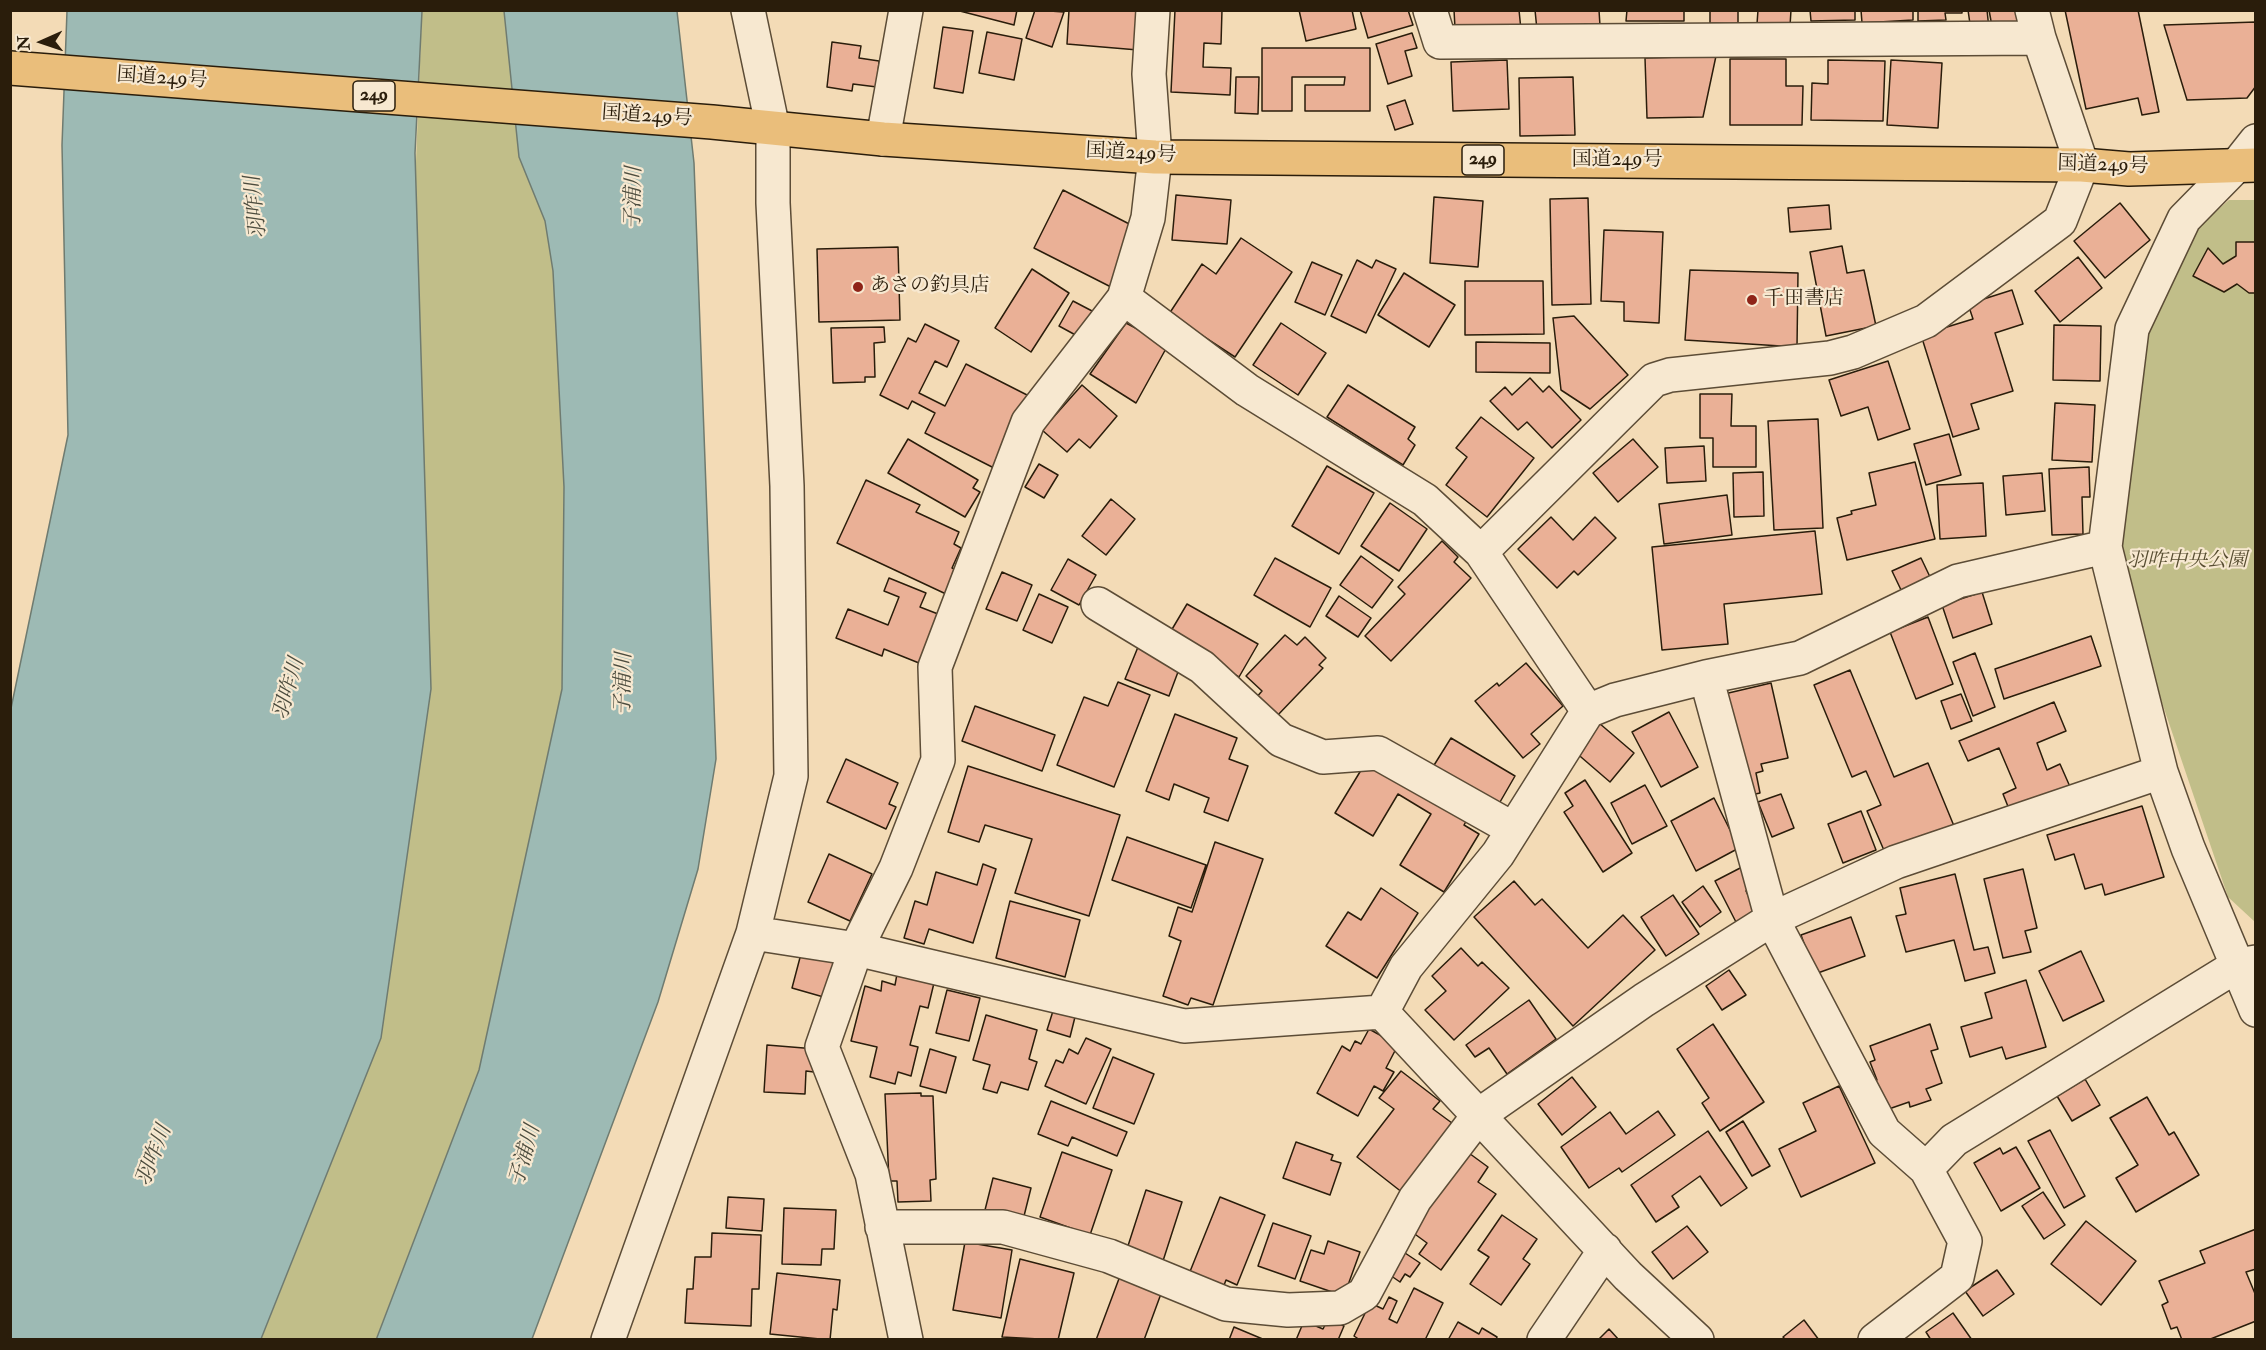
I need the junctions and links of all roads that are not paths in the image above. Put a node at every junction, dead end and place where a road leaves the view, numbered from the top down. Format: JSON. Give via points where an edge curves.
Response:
{"nodes":[{"id":1,"x":748,"y":10,"type":"edge"},
{"id":2,"x":906,"y":10,"type":"edge"},
{"id":3,"x":1153,"y":10,"type":"edge"},
{"id":4,"x":1430,"y":10,"type":"edge"},
{"id":5,"x":2036,"y":24,"type":"edge"},
{"id":6,"x":23,"y":69,"type":"edge"},
{"id":7,"x":773,"y":129,"type":"junction"},
{"id":8,"x":884,"y":139,"type":"junction"},
{"id":9,"x":1155,"y":157,"type":"junction"},
{"id":10,"x":2249,"y":157,"type":"edge"},
{"id":11,"x":2082,"y":165,"type":"junction"},
{"id":12,"x":1124,"y":298,"type":"junction"},
{"id":13,"x":2105,"y":547,"type":"junction"},
{"id":14,"x":1481,"y":552,"type":"junction"},
{"id":15,"x":1098,"y":604,"type":"dead end"},
{"id":16,"x":1706,"y":676,"type":"junction"},
{"id":17,"x":1588,"y":711,"type":"junction"},
{"id":18,"x":2161,"y":772,"type":"junction"},
{"id":19,"x":1514,"y":829,"type":"junction"},
{"id":20,"x":1772,"y":919,"type":"junction"},
{"id":21,"x":753,"y":933,"type":"junction"},
{"id":22,"x":856,"y":949,"type":"junction"},
{"id":23,"x":2247,"y":964,"type":"edge"},
{"id":24,"x":2256,"y":1011,"type":"edge"},
{"id":25,"x":1382,"y":1012,"type":"junction"},
{"id":26,"x":1479,"y":1116,"type":"junction"},
{"id":27,"x":1926,"y":1169,"type":"junction"},
{"id":28,"x":882,"y":1227,"type":"junction"},
{"id":29,"x":1605,"y":1250,"type":"junction"},
{"id":30,"x":608,"y":1340,"type":"edge"},
{"id":31,"x":906,"y":1340,"type":"edge"},
{"id":32,"x":1544,"y":1340,"type":"edge"},
{"id":33,"x":1697,"y":1340,"type":"edge"},
{"id":34,"x":1875,"y":1340,"type":"edge"}],
"edges":[{"from":1,"to":7,"type":"street"},
{"from":2,"to":8,"type":"street"},
{"from":3,"to":9,"type":"street","via":[[1149,74]]},
{"from":4,"to":5,"type":"street","via":[[1440,42]]},
{"from":5,"to":11,"type":"street"},
{"from":6,"to":7,"type":"highway","name":"国道249号","number":"249"},
{"from":7,"to":8,"type":"highway","name":"国道249号","number":"249"},
{"from":7,"to":21,"type":"street","via":[[787,486],[791,776]]},
{"from":8,"to":9,"type":"highway","name":"国道249号","number":"249"},
{"from":9,"to":11,"type":"highway","name":"国道249号","number":"249"},
{"from":9,"to":12,"type":"street","via":[[1148,218]]},
{"from":10,"to":11,"type":"highway","name":"国道249号","number":"249","via":[[2129,169]]},
{"from":10,"to":13,"type":"street","via":[[2184,219],[2132,329]]},
{"from":11,"to":14,"type":"street","via":[[2060,221],[1926,321],[1830,358],[1654,380]]},
{"from":12,"to":14,"type":"street","via":[[1247,390],[1425,500]]},
{"from":12,"to":22,"type":"street","via":[[1028,422],[935,667],[938,760],[896,868]]},
{"from":13,"to":16,"type":"street","via":[[1958,581],[1800,658]]},
{"from":13,"to":18,"type":"street"},
{"from":14,"to":17,"type":"street"},
{"from":15,"to":19,"type":"street","via":[[1202,667],[1281,740],[1323,757],[1378,753]]},
{"from":16,"to":17,"type":"street"},
{"from":16,"to":20,"type":"street"},
{"from":17,"to":19,"type":"street"},
{"from":18,"to":20,"type":"street","via":[[1896,862]]},
{"from":18,"to":23,"type":"street","via":[[2188,848]]},
{"from":19,"to":25,"type":"street","via":[[1406,967]]},
{"from":20,"to":26,"type":"street","via":[[1644,1000]]},
{"from":20,"to":27,"type":"street","via":[[1884,1132]]},
{"from":21,"to":22,"type":"street"},
{"from":21,"to":30,"type":"street"},
{"from":22,"to":25,"type":"street","via":[[1184,1026]]},
{"from":22,"to":28,"type":"street","via":[[822,1047],[872,1174]]},
{"from":23,"to":24,"type":"street"},
{"from":23,"to":27,"type":"street","via":[[1954,1140]]},
{"from":25,"to":26,"type":"street"},
{"from":26,"to":28,"type":"street","via":[[1415,1199],[1364,1294],[1340,1308],[1287,1310],[1226,1304],[1109,1256],[1003,1227]]},
{"from":26,"to":29,"type":"street"},
{"from":27,"to":34,"type":"street","via":[[1965,1241],[1957,1277]]},
{"from":28,"to":31,"type":"street"},
{"from":29,"to":32,"type":"street"},
{"from":29,"to":33,"type":"street"}]}
